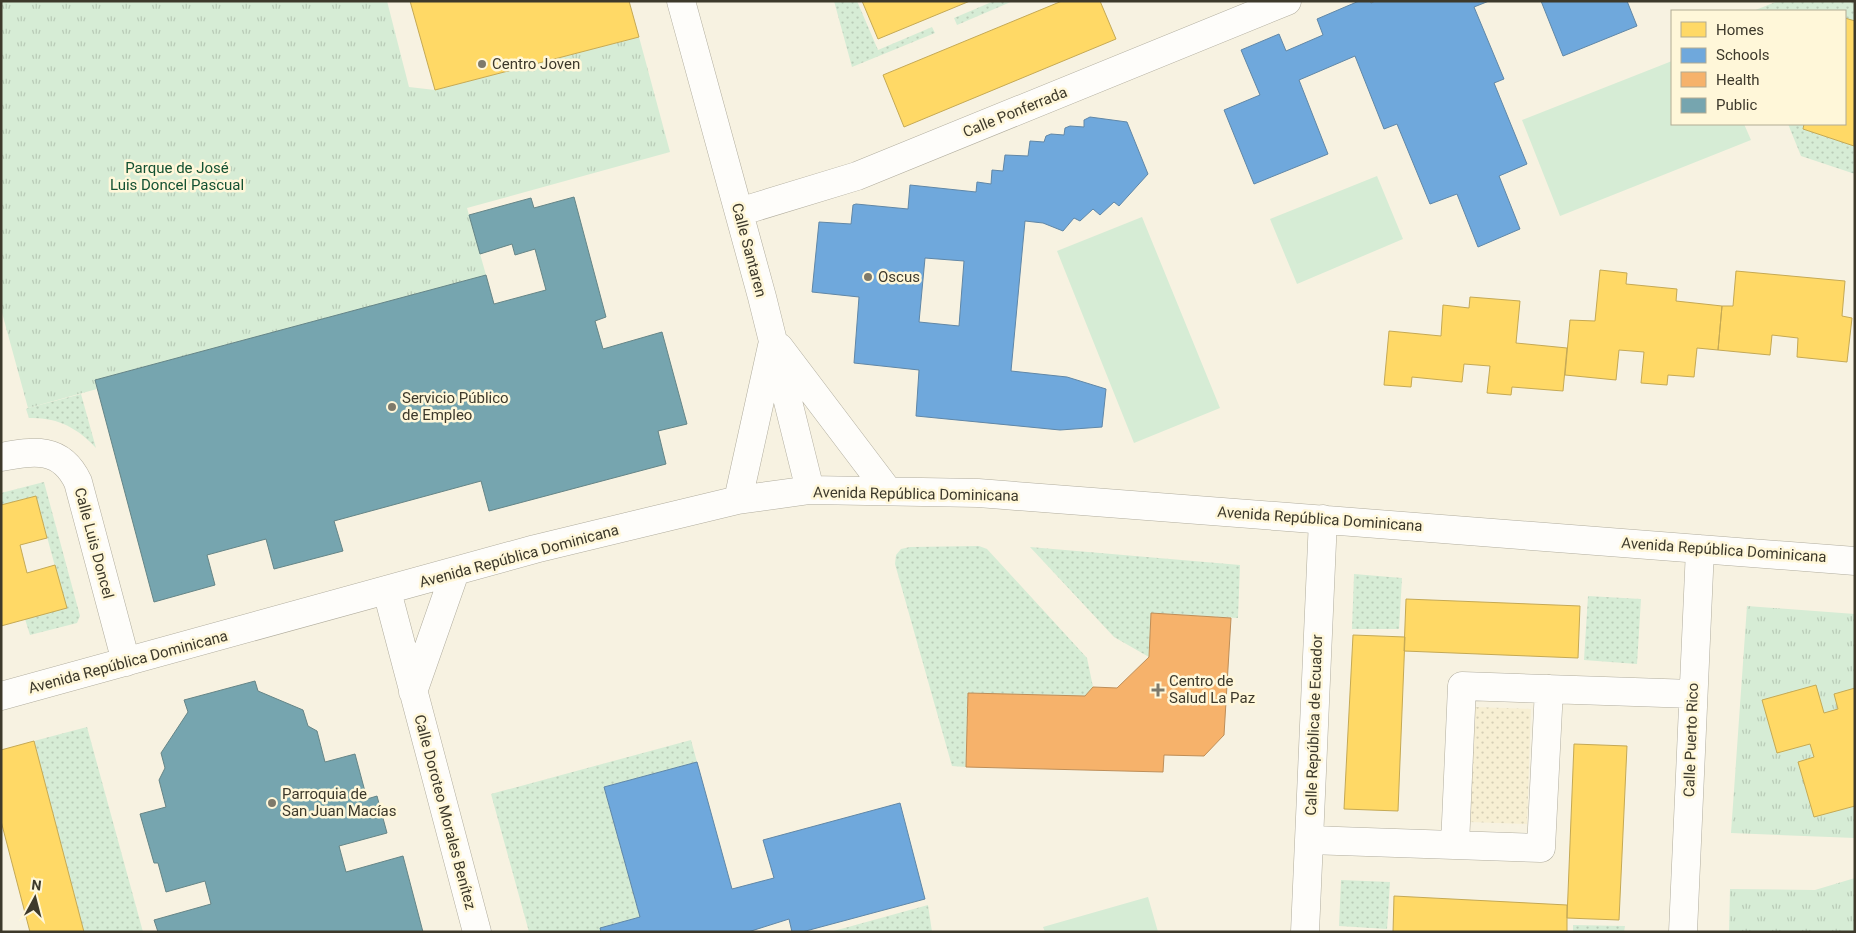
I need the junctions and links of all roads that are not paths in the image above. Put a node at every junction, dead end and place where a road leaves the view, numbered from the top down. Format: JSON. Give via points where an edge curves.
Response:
{"nodes":[{"id":1,"x":681,"y":1,"type":"edge"},
{"id":2,"x":1287,"y":1,"type":"edge"},
{"id":3,"x":739,"y":212,"type":"junction"},
{"id":4,"x":774,"y":340,"type":"junction"},
{"id":5,"x":1,"y":457,"type":"edge"},
{"id":6,"x":810,"y":490,"type":"junction"},
{"id":7,"x":888,"y":491,"type":"junction"},
{"id":8,"x":738,"y":500,"type":"junction"},
{"id":9,"x":1323,"y":519,"type":"junction"},
{"id":10,"x":1700,"y":548,"type":"junction"},
{"id":11,"x":1855,"y":561,"type":"edge"},
{"id":12,"x":456,"y":572,"type":"junction"},
{"id":13,"x":387,"y":591,"type":"junction"},
{"id":14,"x":126,"y":662,"type":"junction"},
{"id":15,"x":1549,"y":689,"type":"junction"},
{"id":16,"x":413,"y":692,"type":"junction"},
{"id":17,"x":1693,"y":694,"type":"junction"},
{"id":18,"x":1,"y":696,"type":"edge"},
{"id":19,"x":1309,"y":840,"type":"junction"},
{"id":20,"x":1454,"y":845,"type":"junction"},
{"id":21,"x":477,"y":932,"type":"edge"},
{"id":22,"x":1305,"y":932,"type":"edge"},
{"id":23,"x":1683,"y":932,"type":"edge"}],
"edges":[{"from":1,"to":3,"type":"street","name":"Calle Santaren"},
{"from":2,"to":3,"type":"street","name":"Calle Ponferrada","via":[[857,176]]},
{"from":3,"to":4,"type":"street","name":"Calle Santaren"},
{"from":4,"to":6,"type":"street"},
{"from":4,"to":7,"type":"street"},
{"from":4,"to":8,"type":"street","name":"Calle Santaren"},
{"from":5,"to":14,"type":"street","name":"Calle Luis Doncel","via":[[44,453],[56,457],[73,472]]},
{"from":6,"to":7,"type":"street","name":"Avenida República Dominicana"},
{"from":6,"to":8,"type":"street","name":"Avenida República Dominicana"},
{"from":7,"to":9,"type":"street","name":"Avenida República Dominicana","via":[[978,493]]},
{"from":8,"to":12,"type":"street","name":"Avenida República Dominicana"},
{"from":9,"to":10,"type":"street","name":"Avenida República Dominicana"},
{"from":9,"to":19,"type":"street","name":"Calle República de Ecuador"},
{"from":10,"to":11,"type":"street","name":"Avenida República Dominicana"},
{"from":10,"to":17,"type":"street","name":"Calle Puerto Rico"},
{"from":12,"to":13,"type":"street","name":"Avenida República Dominicana"},
{"from":12,"to":16,"type":"street"},
{"from":13,"to":14,"type":"street","name":"Avenida República Dominicana"},
{"from":13,"to":16,"type":"street","name":"Calle Doroteo Morales Benítez"},
{"from":14,"to":18,"type":"street","name":"Avenida República Dominicana"},
{"from":15,"to":17,"type":"street"},
{"from":15,"to":20,"type":"street","via":[[1541,848]]},
{"from":15,"to":20,"type":"street","via":[[1462,686]]},
{"from":16,"to":21,"type":"street","name":"Calle Doroteo Morales Benítez"},
{"from":17,"to":23,"type":"street","name":"Calle Puerto Rico"},
{"from":19,"to":20,"type":"street"},
{"from":19,"to":22,"type":"street","name":"Calle República de Ecuador"}]}
